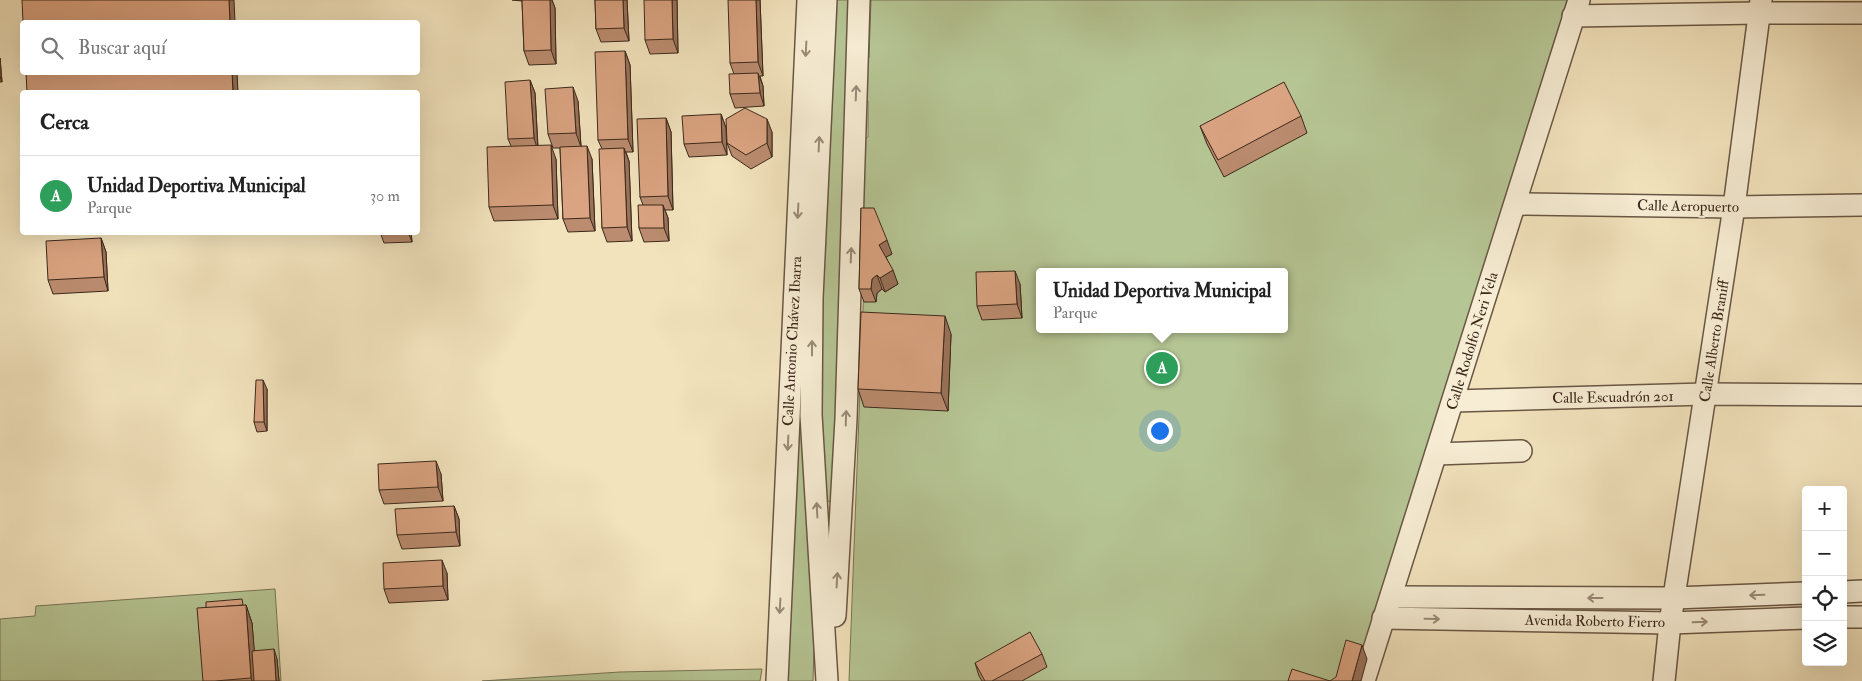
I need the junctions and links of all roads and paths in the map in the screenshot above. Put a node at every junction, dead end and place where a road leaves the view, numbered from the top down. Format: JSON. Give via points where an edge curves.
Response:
{"nodes":[{"id":1,"x":808,"y":0,"type":"edge"},
{"id":2,"x":826,"y":0,"type":"edge"},
{"id":3,"x":859,"y":0,"type":"edge"},
{"id":4,"x":1760,"y":6,"type":"edge"},
{"id":5,"x":1576,"y":8,"type":"edge"},
{"id":6,"x":1862,"y":13,"type":"edge"},
{"id":7,"x":1515,"y":204,"type":"junction"},
{"id":8,"x":1862,"y":205,"type":"edge"},
{"id":9,"x":1734,"y":207,"type":"junction"},
{"id":10,"x":1706,"y":394,"type":"junction"},
{"id":11,"x":1862,"y":395,"type":"edge"},
{"id":12,"x":1453,"y":401,"type":"junction"},
{"id":13,"x":1522,"y":451,"type":"dead end"},
{"id":14,"x":1436,"y":454,"type":"junction"},
{"id":15,"x":1862,"y":591,"type":"edge"},
{"id":16,"x":1847,"y":592,"type":"edge"},
{"id":17,"x":1802,"y":593,"type":"edge"},
{"id":18,"x":1391,"y":597,"type":"junction"},
{"id":19,"x":1674,"y":598,"type":"junction"},
{"id":20,"x":1847,"y":617,"type":"edge"},
{"id":21,"x":1862,"y":617,"type":"edge"},
{"id":22,"x":1384,"y":618,"type":"junction"},
{"id":23,"x":1802,"y":618,"type":"edge"},
{"id":24,"x":1670,"y":622,"type":"junction"},
{"id":25,"x":777,"y":681,"type":"edge"},
{"id":26,"x":827,"y":681,"type":"edge"},
{"id":27,"x":831,"y":681,"type":"edge"},
{"id":28,"x":1364,"y":681,"type":"edge"},
{"id":29,"x":1664,"y":681,"type":"edge"}],
"edges":[{"from":1,"to":25,"type":"street","name":"Calle Antonio Chávez Ibarra","one_way":true},
{"from":26,"to":2,"type":"street","one_way":true,"via":[[811,415],[812,298]]},
{"from":27,"to":3,"type":"street","one_way":true,"via":[[846,419]]},
{"from":4,"to":5,"type":"street"},
{"from":4,"to":6,"type":"street"},
{"from":4,"to":9,"type":"street","name":"Calle Alberto Braniff"},
{"from":5,"to":7,"type":"street","name":"Calle Rodolfo Neri Vela"},
{"from":7,"to":9,"type":"street","name":"Calle Aeropuerto"},
{"from":7,"to":12,"type":"street","name":"Calle Rodolfo Neri Vela"},
{"from":8,"to":9,"type":"street","name":"Calle Aeropuerto"},
{"from":9,"to":10,"type":"street","name":"Calle Alberto Braniff"},
{"from":10,"to":11,"type":"street","name":"Calle Escuadrón 201"},
{"from":10,"to":12,"type":"street","name":"Calle Escuadrón 201"},
{"from":10,"to":19,"type":"street","name":"Calle Alberto Braniff"},
{"from":12,"to":14,"type":"street","name":"Calle Rodolfo Neri Vela"},
{"from":13,"to":14,"type":"street"},
{"from":14,"to":18,"type":"street","name":"Calle Rodolfo Neri Vela"},
{"from":15,"to":16,"type":"street"},
{"from":17,"to":19,"type":"street","name":"Avenida Roberto Fierro","one_way":true},
{"from":19,"to":18,"type":"street","name":"Avenida Roberto Fierro","one_way":true},
{"from":18,"to":22,"type":"street","name":"Calle Rodolfo Neri Vela"},
{"from":19,"to":24,"type":"street","name":"Calle Alberto Braniff"},
{"from":20,"to":21,"type":"street"},
{"from":22,"to":24,"type":"street","name":"Avenida Roberto Fierro","one_way":true},
{"from":22,"to":28,"type":"street","name":"Calle Rodolfo Neri Vela"},
{"from":24,"to":23,"type":"street","name":"Avenida Roberto Fierro","one_way":true},
{"from":24,"to":29,"type":"street","name":"Calle Alberto Braniff"}]}
